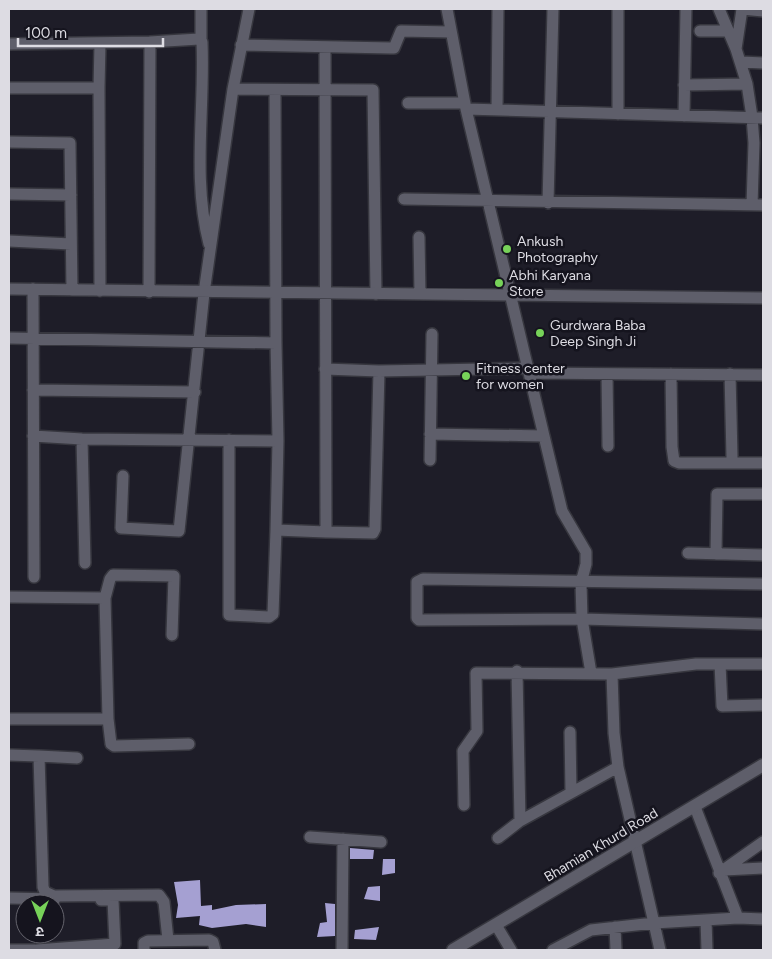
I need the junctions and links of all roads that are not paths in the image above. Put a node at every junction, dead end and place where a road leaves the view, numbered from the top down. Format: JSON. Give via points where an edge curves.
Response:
{"nodes":[{"id":1,"x":201,"y":9,"type":"edge"},
{"id":2,"x":249,"y":9,"type":"edge"},
{"id":3,"x":447,"y":9,"type":"edge"},
{"id":4,"x":498,"y":9,"type":"edge"},
{"id":5,"x":553,"y":9,"type":"edge"},
{"id":6,"x":618,"y":9,"type":"edge"},
{"id":7,"x":686,"y":9,"type":"edge"},
{"id":8,"x":719,"y":9,"type":"edge"},
{"id":9,"x":742,"y":9,"type":"edge"},
{"id":10,"x":763,"y":11,"type":"edge"},
{"id":11,"x":700,"y":31,"type":"dead end"},
{"id":12,"x":727,"y":31,"type":"junction"},
{"id":13,"x":451,"y":32,"type":"junction"},
{"id":14,"x":201,"y":41,"type":"junction"},
{"id":15,"x":150,"y":42,"type":"junction"},
{"id":16,"x":9,"y":44,"type":"edge"},
{"id":17,"x":100,"y":44,"type":"junction"},
{"id":18,"x":241,"y":45,"type":"junction"},
{"id":19,"x":325,"y":47,"type":"junction"},
{"id":20,"x":736,"y":49,"type":"junction"},
{"id":21,"x":742,"y":62,"type":"junction"},
{"id":22,"x":763,"y":62,"type":"edge"},
{"id":23,"x":747,"y":84,"type":"junction"},
{"id":24,"x":684,"y":85,"type":"junction"},
{"id":25,"x":9,"y":88,"type":"edge"},
{"id":26,"x":99,"y":88,"type":"junction"},
{"id":27,"x":234,"y":89,"type":"junction"},
{"id":28,"x":275,"y":90,"type":"junction"},
{"id":29,"x":326,"y":90,"type":"junction"},
{"id":30,"x":408,"y":103,"type":"dead end"},
{"id":31,"x":466,"y":106,"type":"junction"},
{"id":32,"x":497,"y":110,"type":"junction"},
{"id":33,"x":549,"y":112,"type":"junction"},
{"id":34,"x":618,"y":114,"type":"junction"},
{"id":35,"x":684,"y":116,"type":"junction"},
{"id":36,"x":758,"y":118,"type":"edge"},
{"id":37,"x":9,"y":142,"type":"edge"},
{"id":38,"x":9,"y":194,"type":"edge"},
{"id":39,"x":71,"y":195,"type":"junction"},
{"id":40,"x":404,"y":199,"type":"dead end"},
{"id":41,"x":488,"y":201,"type":"junction"},
{"id":42,"x":548,"y":203,"type":"junction"},
{"id":43,"x":758,"y":204,"type":"edge"},
{"id":44,"x":419,"y":237,"type":"dead end"},
{"id":45,"x":9,"y":241,"type":"edge"},
{"id":46,"x":71,"y":244,"type":"junction"},
{"id":47,"x":210,"y":251,"type":"junction"},
{"id":48,"x":9,"y":289,"type":"edge"},
{"id":49,"x":33,"y":289,"type":"junction"},
{"id":50,"x":72,"y":290,"type":"junction"},
{"id":51,"x":100,"y":291,"type":"junction"},
{"id":52,"x":148,"y":292,"type":"junction"},
{"id":53,"x":204,"y":293,"type":"junction"},
{"id":54,"x":276,"y":293,"type":"junction"},
{"id":55,"x":326,"y":294,"type":"junction"},
{"id":56,"x":376,"y":294,"type":"junction"},
{"id":57,"x":420,"y":294,"type":"junction"},
{"id":58,"x":512,"y":294,"type":"junction"},
{"id":59,"x":763,"y":298,"type":"edge"},
{"id":60,"x":432,"y":334,"type":"dead end"},
{"id":61,"x":9,"y":338,"type":"edge"},
{"id":62,"x":33,"y":338,"type":"junction"},
{"id":63,"x":200,"y":341,"type":"junction"},
{"id":64,"x":276,"y":343,"type":"junction"},
{"id":65,"x":325,"y":369,"type":"junction"},
{"id":66,"x":529,"y":370,"type":"junction"},
{"id":67,"x":379,"y":371,"type":"junction"},
{"id":68,"x":432,"y":371,"type":"junction"},
{"id":69,"x":607,"y":374,"type":"junction"},
{"id":70,"x":671,"y":374,"type":"junction"},
{"id":71,"x":730,"y":374,"type":"junction"},
{"id":72,"x":763,"y":375,"type":"edge"},
{"id":73,"x":33,"y":390,"type":"junction"},
{"id":74,"x":195,"y":392,"type":"junction"},
{"id":75,"x":430,"y":434,"type":"junction"},
{"id":76,"x":33,"y":436,"type":"junction"},
{"id":77,"x":544,"y":436,"type":"junction"},
{"id":78,"x":82,"y":439,"type":"junction"},
{"id":79,"x":190,"y":440,"type":"junction"},
{"id":80,"x":229,"y":440,"type":"junction"},
{"id":81,"x":278,"y":441,"type":"junction"},
{"id":82,"x":608,"y":446,"type":"dead end"},
{"id":83,"x":732,"y":457,"type":"dead end"},
{"id":84,"x":430,"y":460,"type":"dead end"},
{"id":85,"x":763,"y":463,"type":"edge"},
{"id":86,"x":123,"y":476,"type":"dead end"},
{"id":87,"x":763,"y":494,"type":"edge"},
{"id":88,"x":276,"y":530,"type":"junction"},
{"id":89,"x":326,"y":532,"type":"junction"},
{"id":90,"x":688,"y":553,"type":"dead end"},
{"id":91,"x":716,"y":554,"type":"junction"},
{"id":92,"x":763,"y":555,"type":"edge"},
{"id":93,"x":85,"y":563,"type":"dead end"},
{"id":94,"x":34,"y":577,"type":"dead end"},
{"id":95,"x":581,"y":583,"type":"junction"},
{"id":96,"x":763,"y":584,"type":"edge"},
{"id":97,"x":9,"y":597,"type":"edge"},
{"id":98,"x":105,"y":598,"type":"junction"},
{"id":99,"x":582,"y":619,"type":"junction"},
{"id":100,"x":763,"y":624,"type":"edge"},
{"id":101,"x":172,"y":635,"type":"dead end"},
{"id":102,"x":720,"y":664,"type":"junction"},
{"id":103,"x":763,"y":664,"type":"edge"},
{"id":104,"x":516,"y":671,"type":"junction"},
{"id":105,"x":591,"y":673,"type":"junction"},
{"id":106,"x":612,"y":674,"type":"junction"},
{"id":107,"x":763,"y":705,"type":"edge"},
{"id":108,"x":9,"y":719,"type":"edge"},
{"id":109,"x":108,"y":719,"type":"junction"},
{"id":110,"x":570,"y":732,"type":"dead end"},
{"id":111,"x":189,"y":744,"type":"dead end"},
{"id":112,"x":9,"y":755,"type":"edge"},
{"id":113,"x":39,"y":756,"type":"junction"},
{"id":114,"x":77,"y":758,"type":"dead end"},
{"id":115,"x":763,"y":765,"type":"edge"},
{"id":116,"x":618,"y":767,"type":"junction"},
{"id":117,"x":571,"y":792,"type":"junction"},
{"id":118,"x":464,"y":804,"type":"dead end"},
{"id":119,"x":695,"y":807,"type":"junction"},
{"id":120,"x":520,"y":821,"type":"junction"},
{"id":121,"x":310,"y":837,"type":"dead end"},
{"id":122,"x":498,"y":838,"type":"dead end"},
{"id":123,"x":343,"y":839,"type":"junction"},
{"id":124,"x":636,"y":841,"type":"junction"},
{"id":125,"x":381,"y":842,"type":"dead end"},
{"id":126,"x":763,"y":842,"type":"edge"},
{"id":127,"x":763,"y":868,"type":"edge"},
{"id":128,"x":722,"y":871,"type":"junction"},
{"id":129,"x":9,"y":898,"type":"edge"},
{"id":130,"x":738,"y":918,"type":"junction"},
{"id":131,"x":763,"y":919,"type":"edge"},
{"id":132,"x":706,"y":920,"type":"junction"},
{"id":133,"x":654,"y":923,"type":"junction"},
{"id":134,"x":496,"y":925,"type":"junction"},
{"id":135,"x":615,"y":927,"type":"junction"},
{"id":136,"x":168,"y":940,"type":"junction"},
{"id":137,"x":568,"y":947,"type":"edge"},
{"id":138,"x":85,"y":948,"type":"edge"},
{"id":139,"x":9,"y":950,"type":"edge"},
{"id":140,"x":36,"y":950,"type":"edge"},
{"id":141,"x":144,"y":950,"type":"edge"},
{"id":142,"x":215,"y":950,"type":"edge"},
{"id":143,"x":342,"y":950,"type":"edge"},
{"id":144,"x":453,"y":950,"type":"edge"},
{"id":145,"x":511,"y":950,"type":"edge"},
{"id":146,"x":553,"y":950,"type":"edge"},
{"id":147,"x":616,"y":950,"type":"edge"},
{"id":148,"x":660,"y":950,"type":"edge"},
{"id":149,"x":706,"y":950,"type":"edge"}],
"edges":[{"from":1,"to":14,"type":"street"},
{"from":2,"to":18,"type":"street"},
{"from":3,"to":13,"type":"street"},
{"from":4,"to":32,"type":"street"},
{"from":5,"to":33,"type":"street"},
{"from":6,"to":34,"type":"street"},
{"from":7,"to":24,"type":"street"},
{"from":8,"to":12,"type":"street"},
{"from":9,"to":10,"type":"street"},
{"from":9,"to":20,"type":"street"},
{"from":11,"to":12,"type":"street"},
{"from":12,"to":20,"type":"street"},
{"from":13,"to":19,"type":"street","via":[[401,31],[391,48]]},
{"from":13,"to":31,"type":"street"},
{"from":14,"to":15,"type":"street"},
{"from":14,"to":47,"type":"street","via":[[200,178],[203,220]]},
{"from":15,"to":17,"type":"street"},
{"from":15,"to":52,"type":"street"},
{"from":16,"to":17,"type":"street"},
{"from":17,"to":26,"type":"street"},
{"from":18,"to":19,"type":"street"},
{"from":18,"to":27,"type":"street"},
{"from":19,"to":29,"type":"street"},
{"from":20,"to":21,"type":"street"},
{"from":21,"to":22,"type":"street"},
{"from":21,"to":23,"type":"street"},
{"from":23,"to":24,"type":"street"},
{"from":23,"to":36,"type":"street"},
{"from":24,"to":35,"type":"street"},
{"from":25,"to":26,"type":"street"},
{"from":26,"to":51,"type":"street"},
{"from":27,"to":28,"type":"street"},
{"from":27,"to":47,"type":"street"},
{"from":28,"to":29,"type":"street"},
{"from":28,"to":54,"type":"street"},
{"from":29,"to":55,"type":"street"},
{"from":29,"to":56,"type":"street","via":[[370,89],[374,94]]},
{"from":30,"to":31,"type":"street"},
{"from":31,"to":32,"type":"street"},
{"from":31,"to":41,"type":"street"},
{"from":32,"to":33,"type":"street"},
{"from":33,"to":34,"type":"street"},
{"from":33,"to":42,"type":"street"},
{"from":34,"to":35,"type":"street"},
{"from":35,"to":36,"type":"street"},
{"from":36,"to":43,"type":"street","via":[[754,143]]},
{"from":37,"to":39,"type":"street","via":[[70,142]]},
{"from":38,"to":39,"type":"street"},
{"from":39,"to":46,"type":"street"},
{"from":40,"to":41,"type":"street"},
{"from":41,"to":42,"type":"street"},
{"from":41,"to":58,"type":"street"},
{"from":42,"to":43,"type":"street"},
{"from":44,"to":57,"type":"street"},
{"from":45,"to":46,"type":"street"},
{"from":46,"to":50,"type":"street"},
{"from":47,"to":53,"type":"street"},
{"from":48,"to":49,"type":"street"},
{"from":49,"to":50,"type":"street"},
{"from":49,"to":62,"type":"street"},
{"from":50,"to":51,"type":"street"},
{"from":51,"to":52,"type":"street"},
{"from":52,"to":53,"type":"street"},
{"from":53,"to":54,"type":"street"},
{"from":53,"to":63,"type":"street"},
{"from":54,"to":55,"type":"street"},
{"from":54,"to":64,"type":"street"},
{"from":55,"to":56,"type":"street"},
{"from":55,"to":65,"type":"street"},
{"from":56,"to":57,"type":"street"},
{"from":57,"to":58,"type":"street"},
{"from":58,"to":59,"type":"street"},
{"from":58,"to":66,"type":"street"},
{"from":60,"to":68,"type":"street"},
{"from":61,"to":62,"type":"street"},
{"from":62,"to":63,"type":"street"},
{"from":62,"to":73,"type":"street"},
{"from":63,"to":64,"type":"street"},
{"from":63,"to":74,"type":"street"},
{"from":64,"to":81,"type":"street"},
{"from":65,"to":67,"type":"street"},
{"from":65,"to":89,"type":"street"},
{"from":66,"to":68,"type":"street"},
{"from":66,"to":69,"type":"street"},
{"from":66,"to":77,"type":"street"},
{"from":67,"to":68,"type":"street"},
{"from":67,"to":89,"type":"street","via":[[375,531],[370,534]]},
{"from":68,"to":75,"type":"street"},
{"from":69,"to":70,"type":"street"},
{"from":69,"to":82,"type":"street"},
{"from":70,"to":71,"type":"street"},
{"from":70,"to":85,"type":"street","via":[[674,461]]},
{"from":71,"to":72,"type":"street"},
{"from":71,"to":83,"type":"street"},
{"from":73,"to":74,"type":"street"},
{"from":73,"to":76,"type":"street"},
{"from":74,"to":79,"type":"street"},
{"from":75,"to":77,"type":"street"},
{"from":75,"to":84,"type":"street"},
{"from":76,"to":78,"type":"street"},
{"from":76,"to":94,"type":"street"},
{"from":77,"to":95,"type":"street","via":[[562,511],[586,552]]},
{"from":78,"to":79,"type":"street"},
{"from":78,"to":93,"type":"street"},
{"from":79,"to":80,"type":"street"},
{"from":79,"to":86,"type":"street","via":[[179,531],[121,528]]},
{"from":80,"to":81,"type":"street"},
{"from":80,"to":88,"type":"street","via":[[229,615],[269,617],[273,614]]},
{"from":81,"to":88,"type":"street"},
{"from":87,"to":91,"type":"street","via":[[716,495]]},
{"from":88,"to":89,"type":"street"},
{"from":90,"to":91,"type":"street"},
{"from":91,"to":92,"type":"street"},
{"from":95,"to":96,"type":"street"},
{"from":95,"to":99,"type":"street"},
{"from":95,"to":99,"type":"street","via":[[423,579],[417,582],[417,618]]},
{"from":97,"to":98,"type":"street"},
{"from":98,"to":101,"type":"street","via":[[114,575],[174,576]]},
{"from":98,"to":109,"type":"street"},
{"from":99,"to":100,"type":"street"},
{"from":99,"to":105,"type":"street"},
{"from":102,"to":103,"type":"street"},
{"from":102,"to":106,"type":"street"},
{"from":102,"to":107,"type":"street","via":[[722,706]]},
{"from":104,"to":105,"type":"street"},
{"from":104,"to":118,"type":"street","via":[[476,673],[477,731],[463,748]]},
{"from":104,"to":120,"type":"street"},
{"from":105,"to":106,"type":"street"},
{"from":106,"to":116,"type":"street"},
{"from":108,"to":109,"type":"street"},
{"from":109,"to":111,"type":"street","via":[[110,743],[114,746]]},
{"from":110,"to":117,"type":"street"},
{"from":112,"to":113,"type":"street"},
{"from":113,"to":114,"type":"street"},
{"from":113,"to":136,"type":"street","via":[[45,892],[54,896],[159,895],[164,902]]},
{"from":115,"to":119,"type":"street","name":"Bhamian Khurd Road"},
{"from":116,"to":117,"type":"street"},
{"from":116,"to":124,"type":"street"},
{"from":117,"to":120,"type":"street"},
{"from":119,"to":124,"type":"street","name":"Bhamian Khurd Road"},
{"from":119,"to":128,"type":"street"},
{"from":120,"to":122,"type":"street"},
{"from":121,"to":123,"type":"street"},
{"from":123,"to":125,"type":"street"},
{"from":123,"to":143,"type":"street"},
{"from":124,"to":133,"type":"street"},
{"from":124,"to":134,"type":"street","name":"Bhamian Khurd Road"},
{"from":126,"to":128,"type":"street"},
{"from":127,"to":128,"type":"street"},
{"from":128,"to":130,"type":"street"},
{"from":129,"to":138,"type":"street","via":[[113,900],[115,944]]},
{"from":130,"to":131,"type":"street"},
{"from":130,"to":132,"type":"street"},
{"from":132,"to":133,"type":"street"},
{"from":132,"to":149,"type":"street"},
{"from":133,"to":135,"type":"street"},
{"from":133,"to":148,"type":"street"},
{"from":134,"to":144,"type":"street","name":"Bhamian Khurd Road"},
{"from":134,"to":145,"type":"street"},
{"from":135,"to":137,"type":"street","via":[[591,930]]},
{"from":135,"to":147,"type":"street"},
{"from":136,"to":141,"type":"street","via":[[146,941]]},
{"from":136,"to":142,"type":"street","via":[[209,940]]},
{"from":137,"to":146,"type":"street"},
{"from":138,"to":140,"type":"street"},
{"from":139,"to":140,"type":"street"}]}
